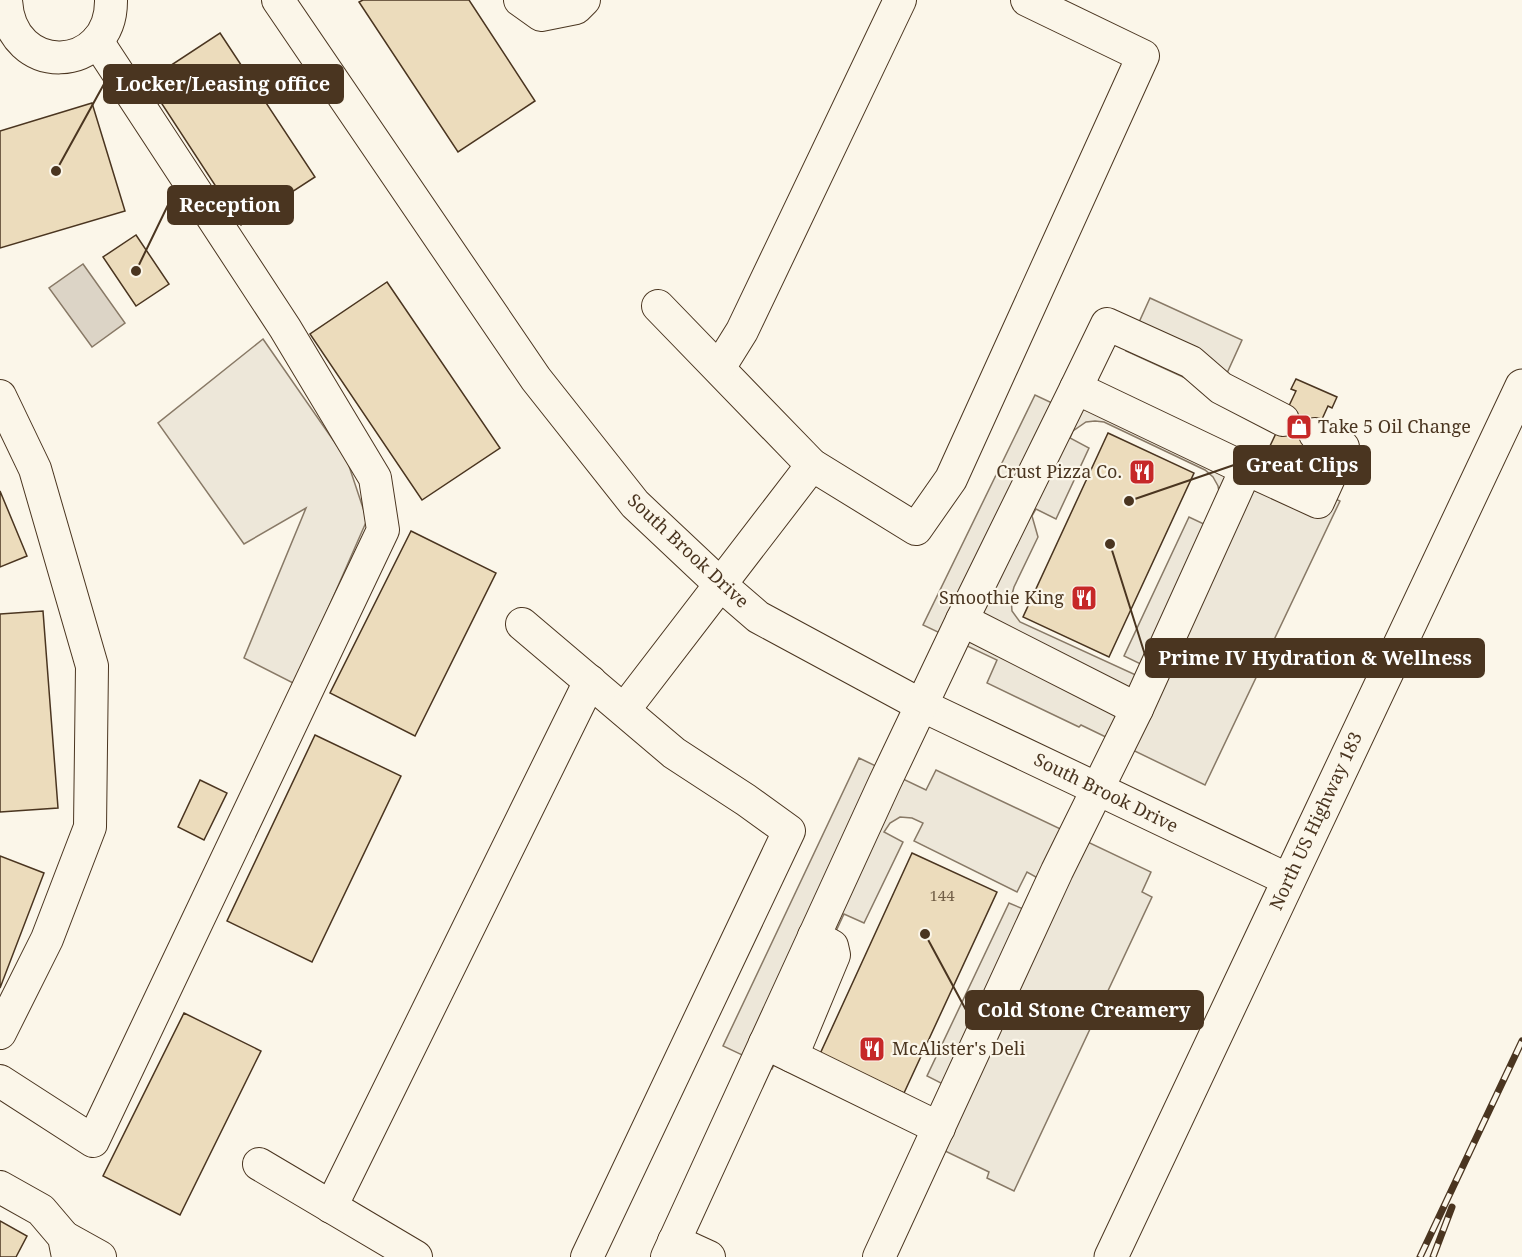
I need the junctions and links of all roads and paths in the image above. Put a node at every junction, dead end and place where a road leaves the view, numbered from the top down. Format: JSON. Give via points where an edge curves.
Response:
{"nodes":[{"id":1,"x":6,"y":0,"type":"edge"},
{"id":2,"x":111,"y":0,"type":"edge"},
{"id":3,"x":278,"y":0,"type":"edge"},
{"id":4,"x":520,"y":0,"type":"edge"},
{"id":5,"x":584,"y":0,"type":"edge"},
{"id":6,"x":900,"y":0,"type":"edge"},
{"id":7,"x":1027,"y":0,"type":"edge"},
{"id":8,"x":97,"y":41,"type":"junction"},
{"id":9,"x":658,"y":306,"type":"dead end"},
{"id":10,"x":719,"y":368,"type":"junction"},
{"id":11,"x":1522,"y":386,"type":"edge"},
{"id":12,"x":1076,"y":388,"type":"junction"},
{"id":13,"x":0,"y":396,"type":"edge"},
{"id":14,"x":1283,"y":420,"type":"dead end"},
{"id":15,"x":1315,"y":434,"type":"dead end"},
{"id":16,"x":812,"y":465,"type":"junction"},
{"id":17,"x":1246,"y":469,"type":"junction"},
{"id":18,"x":720,"y":585,"type":"junction"},
{"id":19,"x":962,"y":620,"type":"junction"},
{"id":20,"x":522,"y":624,"type":"dead end"},
{"id":21,"x":590,"y":681,"type":"junction"},
{"id":22,"x":921,"y":705,"type":"junction"},
{"id":23,"x":1137,"y":709,"type":"junction"},
{"id":24,"x":624,"y":710,"type":"junction"},
{"id":25,"x":1099,"y":790,"type":"junction"},
{"id":26,"x":1289,"y":880,"type":"junction"},
{"id":27,"x":0,"y":1033,"type":"edge"},
{"id":28,"x":779,"y":1049,"type":"junction"},
{"id":29,"x":0,"y":1081,"type":"edge"},
{"id":30,"x":939,"y":1128,"type":"junction"},
{"id":31,"x":259,"y":1164,"type":"dead end"},
{"id":32,"x":0,"y":1187,"type":"edge"},
{"id":33,"x":331,"y":1207,"type":"junction"},
{"id":34,"x":66,"y":1247,"type":"edge"},
{"id":35,"x":687,"y":1252,"type":"edge"},
{"id":36,"x":100,"y":1257,"type":"edge"},
{"id":37,"x":416,"y":1257,"type":"edge"},
{"id":38,"x":586,"y":1257,"type":"edge"},
{"id":39,"x":879,"y":1257,"type":"edge"},
{"id":40,"x":1111,"y":1257,"type":"edge"}],
"edges":[{"from":1,"to":8,"type":"street","via":[[12,30],[36,52],[69,57]]},
{"from":2,"to":8,"type":"street","via":[[106,27]]},
{"from":3,"to":18,"type":"street","name":"South Brook Drive","via":[[536,379],[635,504]]},
{"from":4,"to":5,"type":"street","via":[[541,15],[576,8]]},
{"from":6,"to":10,"type":"street","via":[[742,331]]},
{"from":7,"to":16,"type":"street","via":[[1143,56],[951,479],[916,529]]},
{"from":8,"to":29,"type":"street","via":[[285,328],[375,478],[383,530],[93,1141]]},
{"from":9,"to":10,"type":"street"},
{"from":10,"to":16,"type":"street"},
{"from":11,"to":26,"type":"main road","name":"North US Highway 183"},
{"from":12,"to":14,"type":"street","via":[[1107,324],[1191,362],[1221,388]]},
{"from":12,"to":17,"type":"street"},
{"from":12,"to":19,"type":"street"},
{"from":13,"to":27,"type":"street","via":[[35,469],[92,666],[90,827],[47,939]]},
{"from":15,"to":17,"type":"street","via":[[1344,447],[1318,502]]},
{"from":16,"to":18,"type":"street"},
{"from":17,"to":23,"type":"street"},
{"from":18,"to":22,"type":"street","name":"South Brook Drive","via":[[758,616]]},
{"from":18,"to":24,"type":"street"},
{"from":19,"to":22,"type":"street"},
{"from":19,"to":23,"type":"street"},
{"from":20,"to":21,"type":"street"},
{"from":21,"to":24,"type":"street"},
{"from":21,"to":33,"type":"street"},
{"from":22,"to":25,"type":"street","name":"South Brook Drive"},
{"from":22,"to":28,"type":"street","via":[[814,936]]},
{"from":23,"to":25,"type":"street"},
{"from":24,"to":38,"type":"street","via":[[674,753],[789,831]]},
{"from":25,"to":26,"type":"street","name":"South Brook Drive"},
{"from":25,"to":30,"type":"street"},
{"from":26,"to":40,"type":"main road","name":"North US Highway 183"},
{"from":28,"to":30,"type":"street"},
{"from":28,"to":35,"type":"street"},
{"from":30,"to":39,"type":"street"},
{"from":31,"to":33,"type":"street"},
{"from":32,"to":34,"type":"street","via":[[41,1210]]},
{"from":33,"to":37,"type":"street"},
{"from":34,"to":36,"type":"street"}]}
